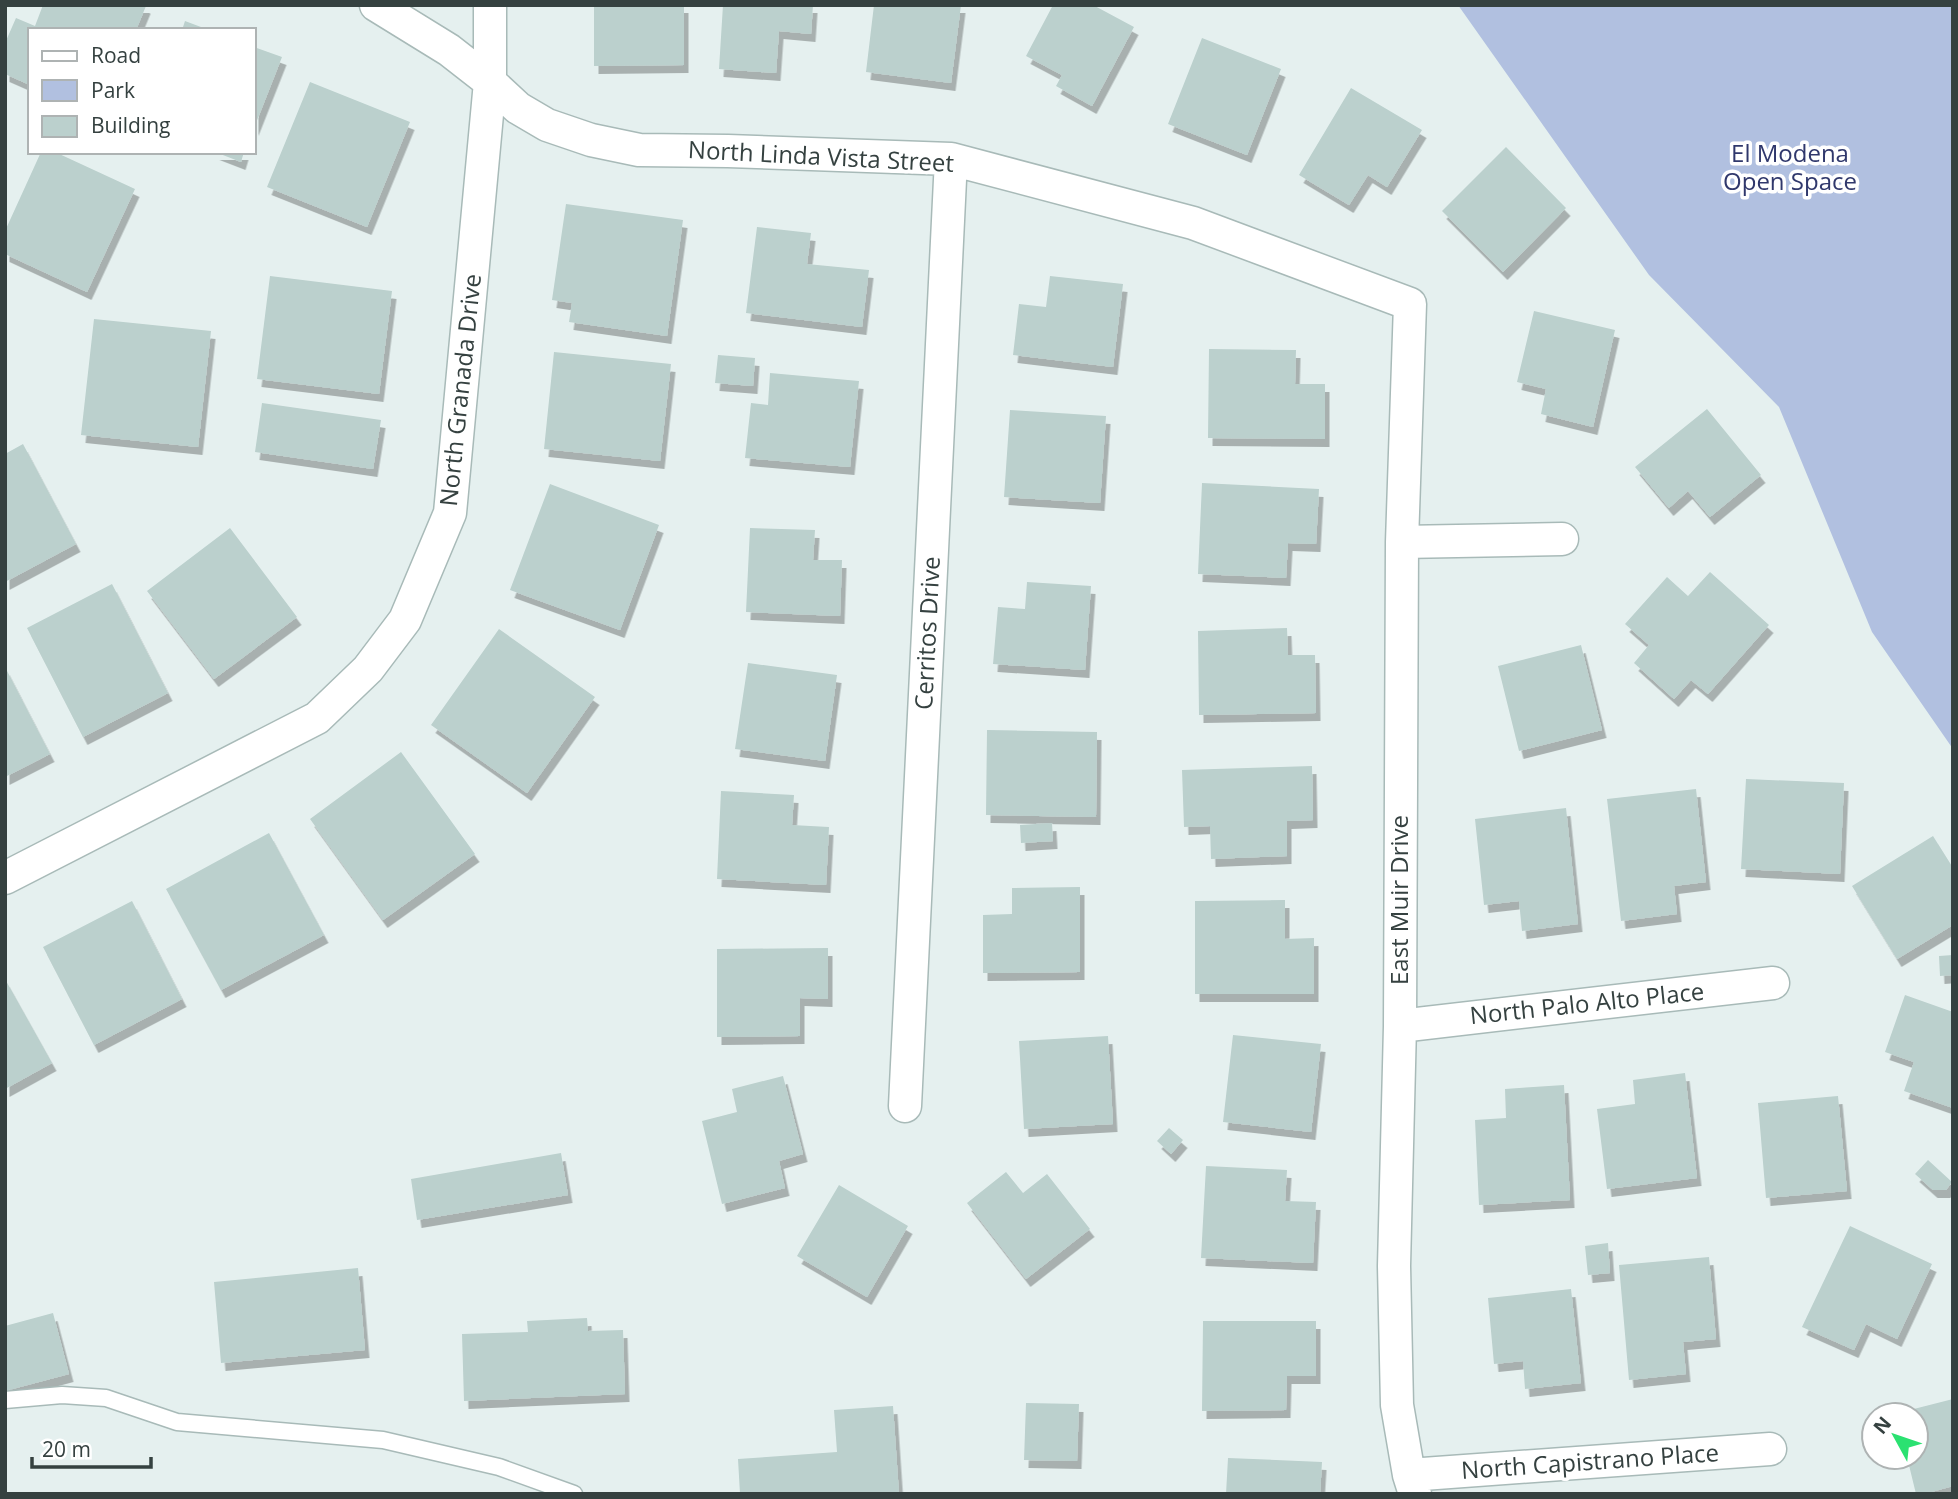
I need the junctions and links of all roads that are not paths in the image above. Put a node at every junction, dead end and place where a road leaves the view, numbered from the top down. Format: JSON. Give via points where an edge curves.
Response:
{"nodes":[{"id":1,"x":376,"y":5,"type":"edge"},
{"id":2,"x":490,"y":5,"type":"edge"},
{"id":3,"x":490,"y":82,"type":"junction"},
{"id":4,"x":951,"y":159,"type":"junction"},
{"id":5,"x":1410,"y":304,"type":"joint"},
{"id":6,"x":1562,"y":539,"type":"dead end"},
{"id":7,"x":1402,"y":542,"type":"junction"},
{"id":8,"x":5,"y":878,"type":"edge"},
{"id":9,"x":1773,"y":983,"type":"dead end"},
{"id":10,"x":1400,"y":1026,"type":"junction"},
{"id":11,"x":905,"y":1106,"type":"dead end"},
{"id":12,"x":5,"y":1399,"type":"edge"},
{"id":13,"x":1770,"y":1449,"type":"dead end"},
{"id":14,"x":1412,"y":1484,"type":"edge"},
{"id":15,"x":574,"y":1494,"type":"edge"}],
"edges":[{"from":1,"to":3,"type":"street","name":"North Linda Vista Street","via":[[449,50]]},
{"from":2,"to":3,"type":"street","name":"North Granada Drive"},
{"from":3,"to":4,"type":"street","name":"North Linda Vista Street","via":[[518,108],[547,125],[639,150]]},
{"from":3,"to":8,"type":"street","name":"North Granada Drive","via":[[450,513],[405,620],[368,669],[317,718]]},
{"from":4,"to":5,"type":"street","name":"North Linda Vista Street","via":[[1193,223]]},
{"from":4,"to":11,"type":"street","name":"Cerritos Drive"},
{"from":5,"to":7,"type":"street","name":"East Muir Drive"},
{"from":6,"to":7,"type":"street"},
{"from":7,"to":10,"type":"street","name":"East Muir Drive"},
{"from":9,"to":10,"type":"street","name":"North Palo Alto Place"},
{"from":10,"to":14,"type":"street","name":"East Muir Drive","via":[[1394,1266],[1397,1405]]},
{"from":12,"to":15,"type":"lane","via":[[106,1398],[177,1422],[383,1440],[499,1467]]},
{"from":13,"to":14,"type":"street","name":"North Capistrano Place"}]}
